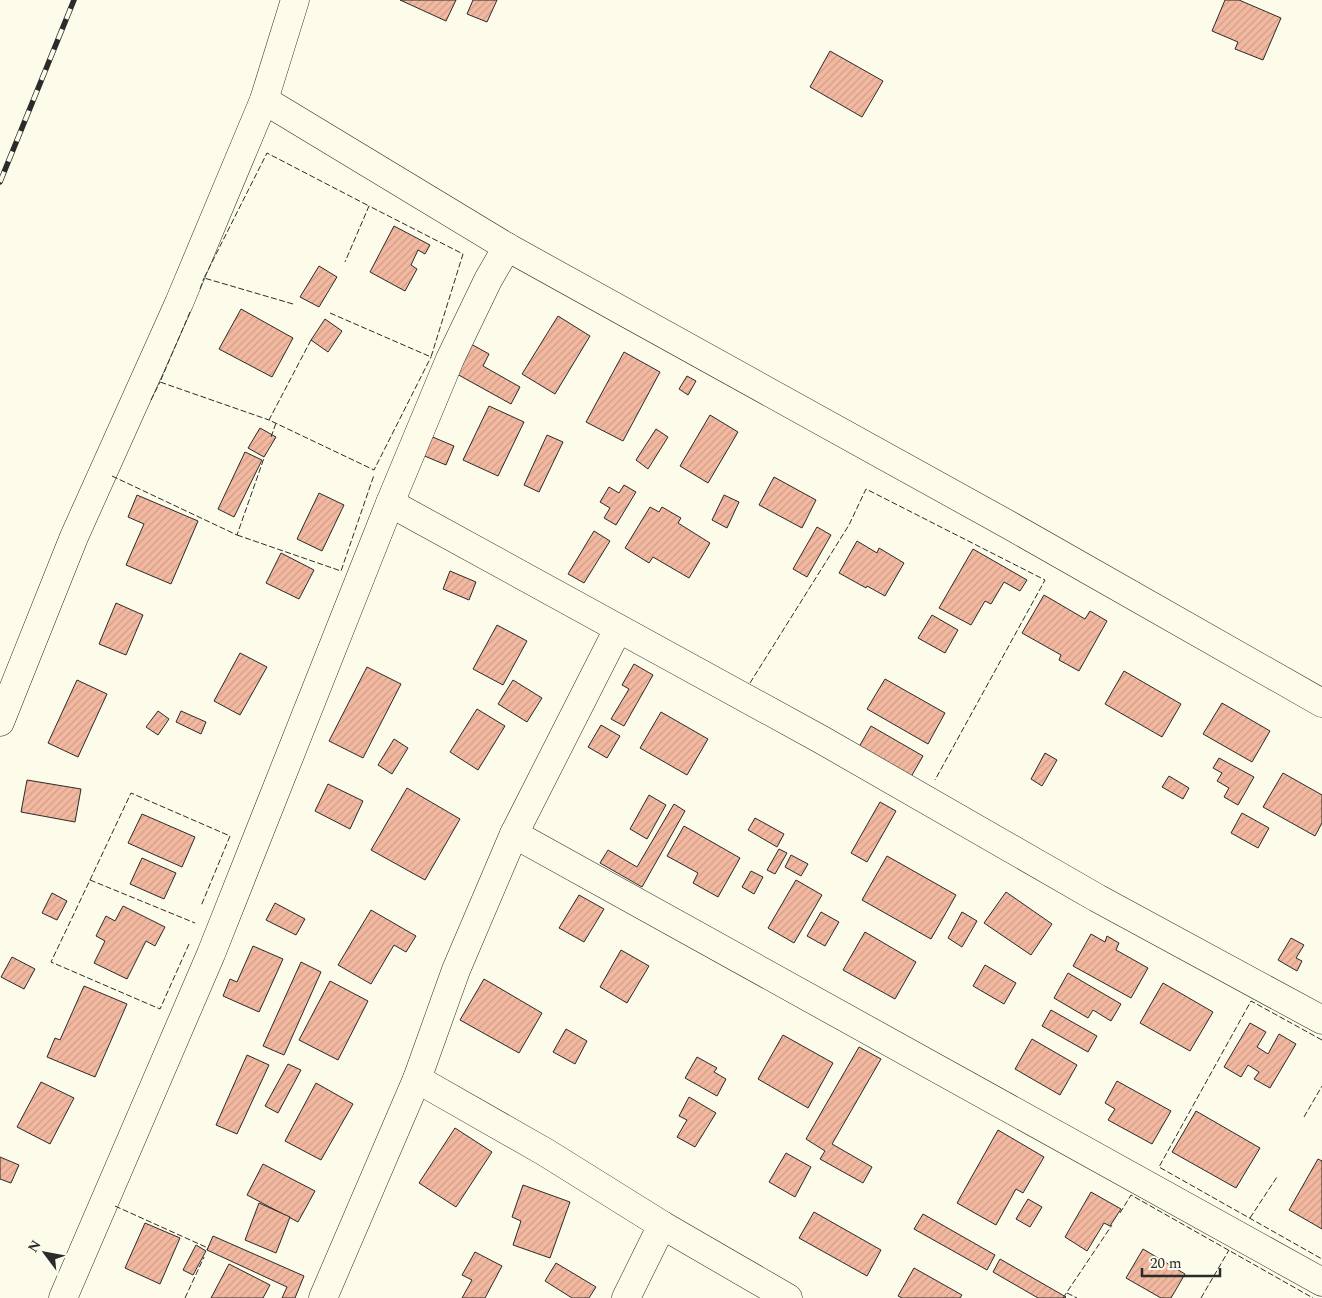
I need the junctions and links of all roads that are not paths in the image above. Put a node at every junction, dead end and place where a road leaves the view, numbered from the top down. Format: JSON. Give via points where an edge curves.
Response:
{"nodes":[{"id":1,"x":295,"y":0,"type":"edge"},
{"id":2,"x":264,"y":100,"type":"junction"},
{"id":3,"x":508,"y":247,"type":"junction"},
{"id":4,"x":390,"y":503,"type":"junction"},
{"id":5,"x":618,"y":629,"type":"junction"},
{"id":6,"x":1322,"y":703,"type":"edge"},
{"id":7,"x":0,"y":722,"type":"edge"},
{"id":8,"x":514,"y":834,"type":"junction"},
{"id":9,"x":1322,"y":1020,"type":"edge"},
{"id":10,"x":417,"y":1079,"type":"junction"},
{"id":11,"x":662,"y":1225,"type":"junction"},
{"id":12,"x":1322,"y":1282,"type":"edge"},
{"id":13,"x":63,"y":1298,"type":"edge"},
{"id":14,"x":323,"y":1298,"type":"edge"},
{"id":15,"x":626,"y":1298,"type":"edge"},
{"id":16,"x":788,"y":1298,"type":"edge"}],
"edges":[{"from":1,"to":2,"type":"street"},
{"from":2,"to":3,"type":"street"},
{"from":2,"to":7,"type":"street","via":[[179,303],[74,538]]},
{"from":3,"to":4,"type":"street","via":[[488,280],[450,359]]},
{"from":3,"to":6,"type":"street"},
{"from":4,"to":5,"type":"street"},
{"from":4,"to":13,"type":"street","via":[[215,945]]},
{"from":5,"to":8,"type":"street"},
{"from":5,"to":9,"type":"street","via":[[822,740],[1096,898]]},
{"from":8,"to":10,"type":"street","via":[[456,970]]},
{"from":8,"to":12,"type":"street"},
{"from":10,"to":11,"type":"street","via":[[545,1152]]},
{"from":10,"to":14,"type":"street"},
{"from":11,"to":15,"type":"street"},
{"from":11,"to":16,"type":"street"}]}
